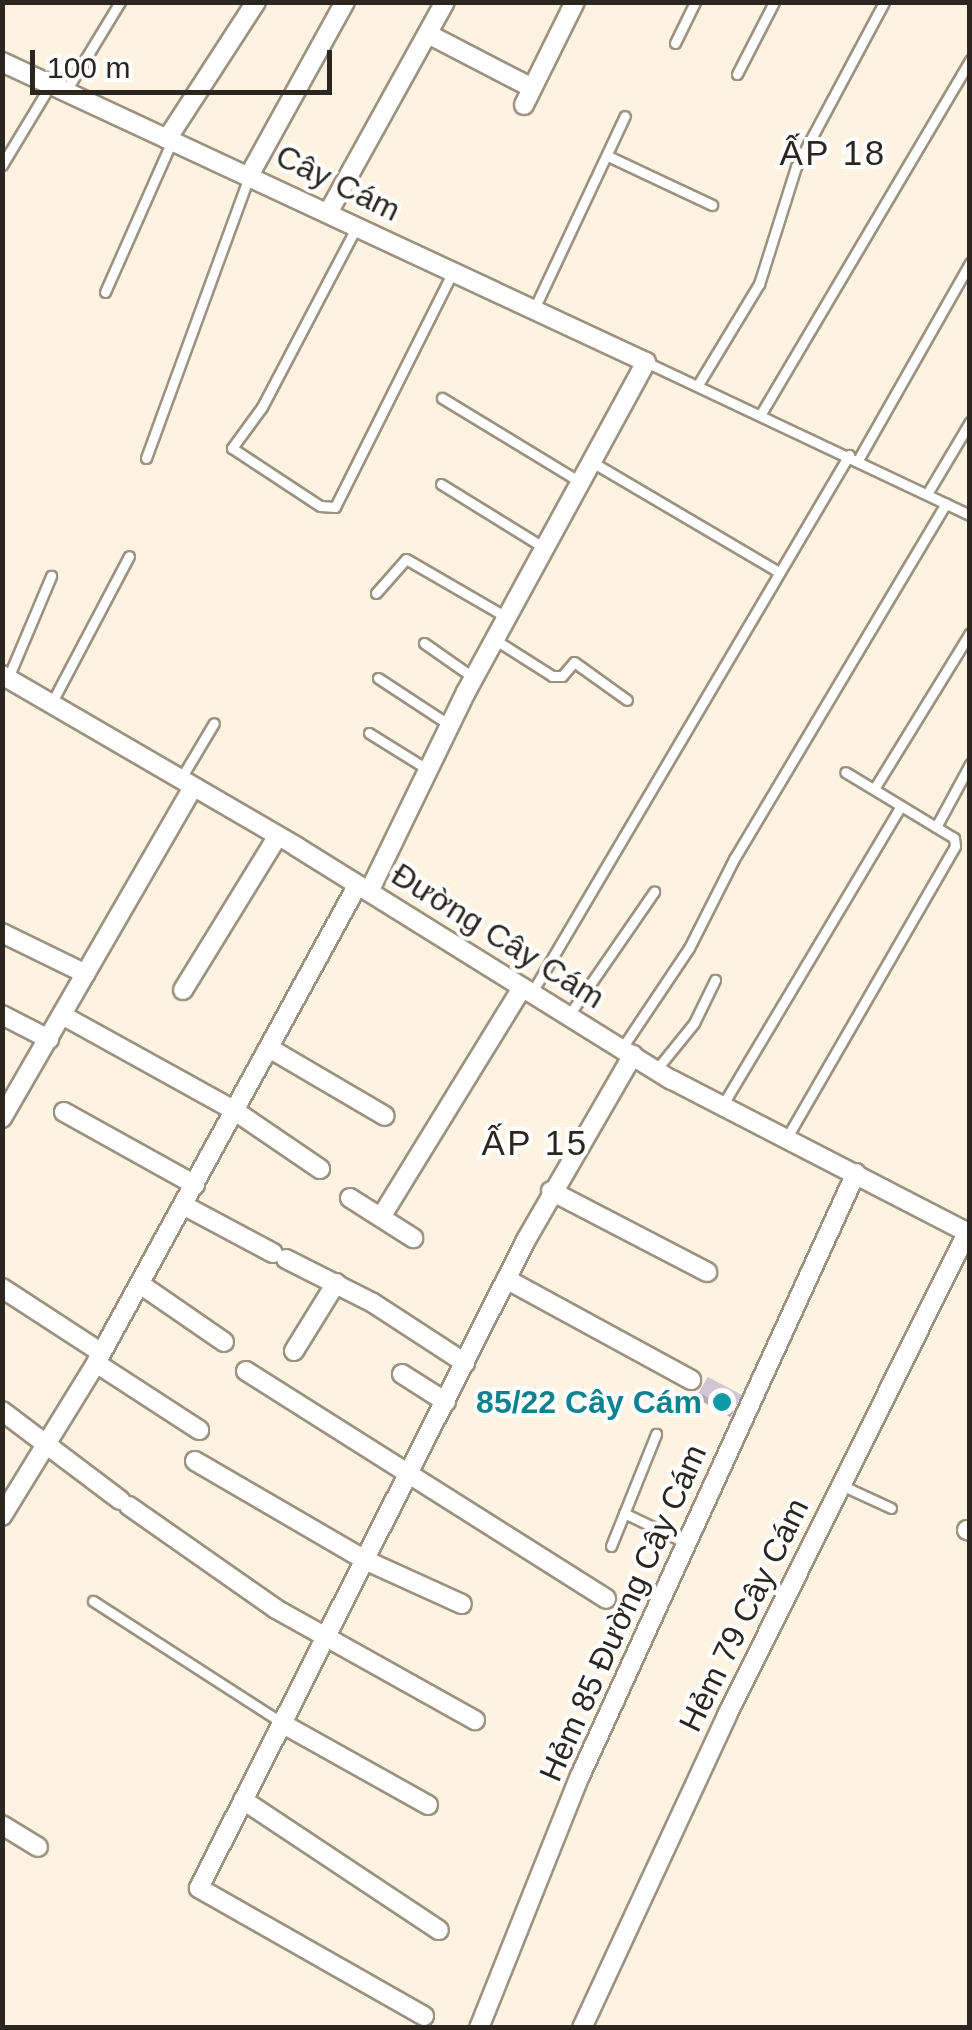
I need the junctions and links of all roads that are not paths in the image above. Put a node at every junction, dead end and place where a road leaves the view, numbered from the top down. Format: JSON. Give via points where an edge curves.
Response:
{"nodes":[{"id":1,"x":120,"y":2,"type":"edge"},
{"id":2,"x":256,"y":2,"type":"edge"},
{"id":3,"x":345,"y":2,"type":"edge"},
{"id":4,"x":445,"y":2,"type":"edge"},
{"id":5,"x":576,"y":2,"type":"edge"},
{"id":6,"x":695,"y":2,"type":"edge"},
{"id":7,"x":774,"y":2,"type":"edge"},
{"id":8,"x":884,"y":2,"type":"edge"},
{"id":9,"x":428,"y":34,"type":"junction"},
{"id":10,"x":675,"y":42,"type":"dead end"},
{"id":11,"x":970,"y":60,"type":"edge"},
{"id":12,"x":2,"y":62,"type":"edge"},
{"id":13,"x":737,"y":74,"type":"dead end"},
{"id":14,"x":56,"y":91,"type":"junction"},
{"id":15,"x":626,"y":116,"type":"dead end"},
{"id":16,"x":170,"y":140,"type":"junction"},
{"id":17,"x":608,"y":156,"type":"junction"},
{"id":18,"x":2,"y":165,"type":"edge"},
{"id":19,"x":250,"y":174,"type":"junction"},
{"id":20,"x":712,"y":206,"type":"dead end"},
{"id":21,"x":328,"y":212,"type":"junction"},
{"id":22,"x":357,"y":226,"type":"junction"},
{"id":23,"x":970,"y":263,"type":"edge"},
{"id":24,"x":452,"y":271,"type":"junction"},
{"id":25,"x":105,"y":292,"type":"dead end"},
{"id":26,"x":534,"y":309,"type":"junction"},
{"id":27,"x":646,"y":362,"type":"junction"},
{"id":28,"x":700,"y":383,"type":"junction"},
{"id":29,"x":442,"y":398,"type":"dead end"},
{"id":30,"x":762,"y":412,"type":"junction"},
{"id":31,"x":970,"y":422,"type":"edge"},
{"id":32,"x":146,"y":458,"type":"dead end"},
{"id":33,"x":854,"y":458,"type":"junction"},
{"id":34,"x":591,"y":462,"type":"junction"},
{"id":35,"x":580,"y":482,"type":"junction"},
{"id":36,"x":441,"y":484,"type":"dead end"},
{"id":37,"x":927,"y":494,"type":"junction"},
{"id":38,"x":946,"y":503,"type":"junction"},
{"id":39,"x":970,"y":515,"type":"edge"},
{"id":40,"x":543,"y":547,"type":"junction"},
{"id":41,"x":130,"y":556,"type":"dead end"},
{"id":42,"x":779,"y":572,"type":"junction"},
{"id":43,"x":51,"y":576,"type":"dead end"},
{"id":44,"x":376,"y":593,"type":"dead end"},
{"id":45,"x":506,"y":618,"type":"junction"},
{"id":46,"x":970,"y":633,"type":"edge"},
{"id":47,"x":494,"y":639,"type":"junction"},
{"id":48,"x":424,"y":644,"type":"dead end"},
{"id":49,"x":5,"y":677,"type":"edge"},
{"id":50,"x":378,"y":678,"type":"dead end"},
{"id":51,"x":474,"y":678,"type":"junction"},
{"id":52,"x":627,"y":700,"type":"dead end"},
{"id":53,"x":51,"y":704,"type":"junction"},
{"id":54,"x":214,"y":723,"type":"dead end"},
{"id":55,"x":451,"y":726,"type":"junction"},
{"id":56,"x":369,"y":733,"type":"dead end"},
{"id":57,"x":970,"y":764,"type":"edge"},
{"id":58,"x":430,"y":770,"type":"junction"},
{"id":59,"x":846,"y":772,"type":"dead end"},
{"id":60,"x":186,"y":784,"type":"junction"},
{"id":61,"x":874,"y":789,"type":"junction"},
{"id":62,"x":901,"y":806,"type":"junction"},
{"id":63,"x":936,"y":827,"type":"junction"},
{"id":64,"x":276,"y":837,"type":"junction"},
{"id":65,"x":363,"y":889,"type":"junction"},
{"id":66,"x":654,"y":892,"type":"dead end"},
{"id":67,"x":2,"y":932,"type":"edge"},
{"id":68,"x":86,"y":974,"type":"junction"},
{"id":69,"x":715,"y":980,"type":"dead end"},
{"id":70,"x":182,"y":990,"type":"dead end"},
{"id":71,"x":526,"y":991,"type":"junction"},
{"id":72,"x":569,"y":1014,"type":"junction"},
{"id":73,"x":2,"y":1015,"type":"edge"},
{"id":74,"x":62,"y":1016,"type":"junction"},
{"id":75,"x":49,"y":1039,"type":"junction"},
{"id":76,"x":269,"y":1048,"type":"junction"},
{"id":77,"x":628,"y":1052,"type":"junction"},
{"id":78,"x":656,"y":1070,"type":"junction"},
{"id":79,"x":722,"y":1106,"type":"junction"},
{"id":80,"x":5,"y":1110,"type":"edge"},
{"id":81,"x":235,"y":1110,"type":"junction"},
{"id":82,"x":64,"y":1112,"type":"dead end"},
{"id":83,"x":385,"y":1116,"type":"dead end"},
{"id":84,"x":786,"y":1140,"type":"junction"},
{"id":85,"x":320,"y":1169,"type":"dead end"},
{"id":86,"x":856,"y":1173,"type":"junction"},
{"id":87,"x":195,"y":1185,"type":"junction"},
{"id":88,"x":551,"y":1191,"type":"junction"},
{"id":89,"x":350,"y":1198,"type":"dead end"},
{"id":90,"x":184,"y":1205,"type":"junction"},
{"id":91,"x":381,"y":1218,"type":"junction"},
{"id":92,"x":968,"y":1234,"type":"edge"},
{"id":93,"x":413,"y":1238,"type":"dead end"},
{"id":94,"x":707,"y":1272,"type":"dead end"},
{"id":95,"x":506,"y":1279,"type":"junction"},
{"id":96,"x":336,"y":1282,"type":"junction"},
{"id":97,"x":140,"y":1284,"type":"junction"},
{"id":98,"x":2,"y":1288,"type":"edge"},
{"id":99,"x":224,"y":1342,"type":"dead end"},
{"id":100,"x":294,"y":1351,"type":"dead end"},
{"id":101,"x":98,"y":1358,"type":"junction"},
{"id":102,"x":464,"y":1363,"type":"junction"},
{"id":103,"x":246,"y":1370,"type":"dead end"},
{"id":104,"x":402,"y":1374,"type":"dead end"},
{"id":105,"x":691,"y":1380,"type":"dead end"},
{"id":106,"x":446,"y":1402,"type":"junction"},
{"id":107,"x":2,"y":1411,"type":"edge"},
{"id":108,"x":198,"y":1430,"type":"dead end"},
{"id":109,"x":656,"y":1434,"type":"dead end"},
{"id":110,"x":47,"y":1442,"type":"junction"},
{"id":111,"x":195,"y":1461,"type":"dead end"},
{"id":112,"x":411,"y":1471,"type":"junction"},
{"id":113,"x":842,"y":1484,"type":"junction"},
{"id":114,"x":890,"y":1508,"type":"dead end"},
{"id":115,"x":624,"y":1513,"type":"junction"},
{"id":116,"x":2,"y":1516,"type":"edge"},
{"id":117,"x":686,"y":1544,"type":"junction"},
{"id":118,"x":610,"y":1546,"type":"dead end"},
{"id":119,"x":367,"y":1561,"type":"junction"},
{"id":120,"x":606,"y":1599,"type":"dead end"},
{"id":121,"x":92,"y":1601,"type":"dead end"},
{"id":122,"x":462,"y":1604,"type":"dead end"},
{"id":123,"x":330,"y":1636,"type":"junction"},
{"id":124,"x":475,"y":1720,"type":"dead end"},
{"id":125,"x":284,"y":1724,"type":"junction"},
{"id":126,"x":243,"y":1800,"type":"junction"},
{"id":127,"x":428,"y":1806,"type":"dead end"},
{"id":128,"x":2,"y":1825,"type":"edge"},
{"id":129,"x":38,"y":1847,"type":"dead end"},
{"id":130,"x":439,"y":1930,"type":"dead end"},
{"id":131,"x":424,"y":2016,"type":"dead end"},
{"id":132,"x":479,"y":2028,"type":"edge"},
{"id":133,"x":582,"y":2028,"type":"edge"}],
"edges":[{"from":1,"to":14,"type":"lane"},
{"from":2,"to":16,"type":"street"},
{"from":3,"to":19,"type":"street"},
{"from":4,"to":9,"type":"street"},
{"from":5,"to":9,"type":"street","via":[[528,96]]},
{"from":6,"to":10,"type":"lane"},
{"from":7,"to":13,"type":"lane"},
{"from":8,"to":28,"type":"lane","via":[[796,167],[759,284]]},
{"from":9,"to":21,"type":"street"},
{"from":11,"to":30,"type":"lane"},
{"from":12,"to":14,"type":"street","name":"Cây Cám"},
{"from":14,"to":16,"type":"street","name":"Cây Cám"},
{"from":14,"to":18,"type":"lane"},
{"from":15,"to":17,"type":"lane"},
{"from":16,"to":19,"type":"street","name":"Cây Cám"},
{"from":16,"to":25,"type":"lane"},
{"from":17,"to":20,"type":"lane"},
{"from":17,"to":26,"type":"lane"},
{"from":19,"to":21,"type":"street","name":"Cây Cám"},
{"from":19,"to":32,"type":"lane"},
{"from":21,"to":22,"type":"street","name":"Cây Cám"},
{"from":22,"to":24,"type":"street","name":"Cây Cám"},
{"from":22,"to":24,"type":"lane","via":[[262,407],[232,448],[320,506],[336,508]]},
{"from":23,"to":33,"type":"lane"},
{"from":24,"to":26,"type":"street","name":"Cây Cám"},
{"from":26,"to":27,"type":"street","name":"Cây Cám"},
{"from":27,"to":28,"type":"lane"},
{"from":27,"to":34,"type":"street"},
{"from":28,"to":30,"type":"lane"},
{"from":29,"to":35,"type":"lane"},
{"from":30,"to":33,"type":"lane"},
{"from":31,"to":37,"type":"lane"},
{"from":33,"to":37,"type":"lane"},
{"from":33,"to":42,"type":"lane"},
{"from":34,"to":35,"type":"street"},
{"from":34,"to":42,"type":"lane"},
{"from":35,"to":40,"type":"street"},
{"from":36,"to":40,"type":"lane"},
{"from":37,"to":38,"type":"lane"},
{"from":38,"to":39,"type":"lane"},
{"from":38,"to":77,"type":"lane","via":[[734,859]]},
{"from":40,"to":45,"type":"street"},
{"from":41,"to":53,"type":"lane"},
{"from":42,"to":71,"type":"lane"},
{"from":43,"to":49,"type":"lane"},
{"from":44,"to":45,"type":"lane","via":[[406,559]]},
{"from":45,"to":47,"type":"street"},
{"from":46,"to":61,"type":"lane"},
{"from":47,"to":51,"type":"street"},
{"from":47,"to":52,"type":"lane","via":[[552,676],[574,662]]},
{"from":48,"to":51,"type":"lane"},
{"from":49,"to":53,"type":"street","name":"Đường Cây Cám"},
{"from":50,"to":55,"type":"lane"},
{"from":51,"to":55,"type":"street"},
{"from":53,"to":60,"type":"street","name":"Đường Cây Cám"},
{"from":54,"to":60,"type":"lane"},
{"from":55,"to":58,"type":"street"},
{"from":56,"to":58,"type":"lane"},
{"from":57,"to":63,"type":"lane"},
{"from":58,"to":65,"type":"street"},
{"from":59,"to":61,"type":"lane"},
{"from":60,"to":64,"type":"street","name":"Đường Cây Cám"},
{"from":60,"to":68,"type":"street"},
{"from":61,"to":62,"type":"lane"},
{"from":62,"to":63,"type":"lane"},
{"from":62,"to":79,"type":"lane"},
{"from":63,"to":84,"type":"lane","via":[[956,842],[946,866]]},
{"from":64,"to":65,"type":"street","name":"Đường Cây Cám"},
{"from":64,"to":70,"type":"street"},
{"from":65,"to":71,"type":"street","name":"Đường Cây Cám"},
{"from":65,"to":76,"type":"street"},
{"from":66,"to":72,"type":"lane"},
{"from":67,"to":68,"type":"street"},
{"from":68,"to":74,"type":"street"},
{"from":69,"to":78,"type":"lane","via":[[694,1022]]},
{"from":71,"to":72,"type":"street","name":"Đường Cây Cám"},
{"from":71,"to":91,"type":"street"},
{"from":72,"to":77,"type":"street","name":"Đường Cây Cám"},
{"from":73,"to":75,"type":"street"},
{"from":74,"to":75,"type":"street"},
{"from":74,"to":81,"type":"street"},
{"from":75,"to":80,"type":"street"},
{"from":76,"to":81,"type":"street"},
{"from":76,"to":83,"type":"street"},
{"from":77,"to":78,"type":"street","name":"Đường Cây Cám"},
{"from":77,"to":88,"type":"street"},
{"from":78,"to":79,"type":"street","name":"Đường Cây Cám"},
{"from":79,"to":84,"type":"street","name":"Đường Cây Cám"},
{"from":81,"to":85,"type":"street"},
{"from":81,"to":87,"type":"street"},
{"from":82,"to":87,"type":"street"},
{"from":84,"to":86,"type":"street","name":"Đường Cây Cám"},
{"from":86,"to":92,"type":"street","name":"Đường Cây Cám"},
{"from":86,"to":117,"type":"street","name":"Hẻm 85 Đường Cây Cám"},
{"from":87,"to":90,"type":"street"},
{"from":88,"to":94,"type":"street"},
{"from":88,"to":95,"type":"street"},
{"from":89,"to":91,"type":"street"},
{"from":90,"to":96,"type":"street"},
{"from":90,"to":97,"type":"street"},
{"from":91,"to":93,"type":"street"},
{"from":92,"to":113,"type":"street","name":"Hẻm 79 Cây Cám"},
{"from":95,"to":102,"type":"street"},
{"from":95,"to":105,"type":"street"},
{"from":96,"to":100,"type":"street"},
{"from":96,"to":102,"type":"street"},
{"from":97,"to":99,"type":"street"},
{"from":97,"to":101,"type":"street"},
{"from":98,"to":101,"type":"street"},
{"from":101,"to":108,"type":"street"},
{"from":101,"to":110,"type":"street"},
{"from":102,"to":106,"type":"street"},
{"from":103,"to":112,"type":"street"},
{"from":104,"to":106,"type":"street"},
{"from":106,"to":112,"type":"street"},
{"from":107,"to":110,"type":"street"},
{"from":109,"to":115,"type":"lane"},
{"from":110,"to":116,"type":"street"},
{"from":110,"to":123,"type":"street","via":[[276,1609]]},
{"from":111,"to":119,"type":"street"},
{"from":112,"to":119,"type":"street"},
{"from":112,"to":120,"type":"street","via":[[461,1513]]},
{"from":113,"to":114,"type":"lane"},
{"from":113,"to":133,"type":"street","name":"Hẻm 79 Cây Cám"},
{"from":115,"to":117,"type":"lane"},
{"from":115,"to":118,"type":"lane"},
{"from":117,"to":132,"type":"street","name":"Hẻm 85 Đường Cây Cám","via":[[580,1776]]},
{"from":119,"to":122,"type":"street"},
{"from":119,"to":123,"type":"street"},
{"from":121,"to":125,"type":"lane"},
{"from":123,"to":124,"type":"street"},
{"from":123,"to":125,"type":"street"},
{"from":125,"to":126,"type":"street"},
{"from":125,"to":127,"type":"street"},
{"from":126,"to":130,"type":"street"},
{"from":126,"to":131,"type":"street","via":[[199,1888]]},
{"from":128,"to":129,"type":"street"}]}
